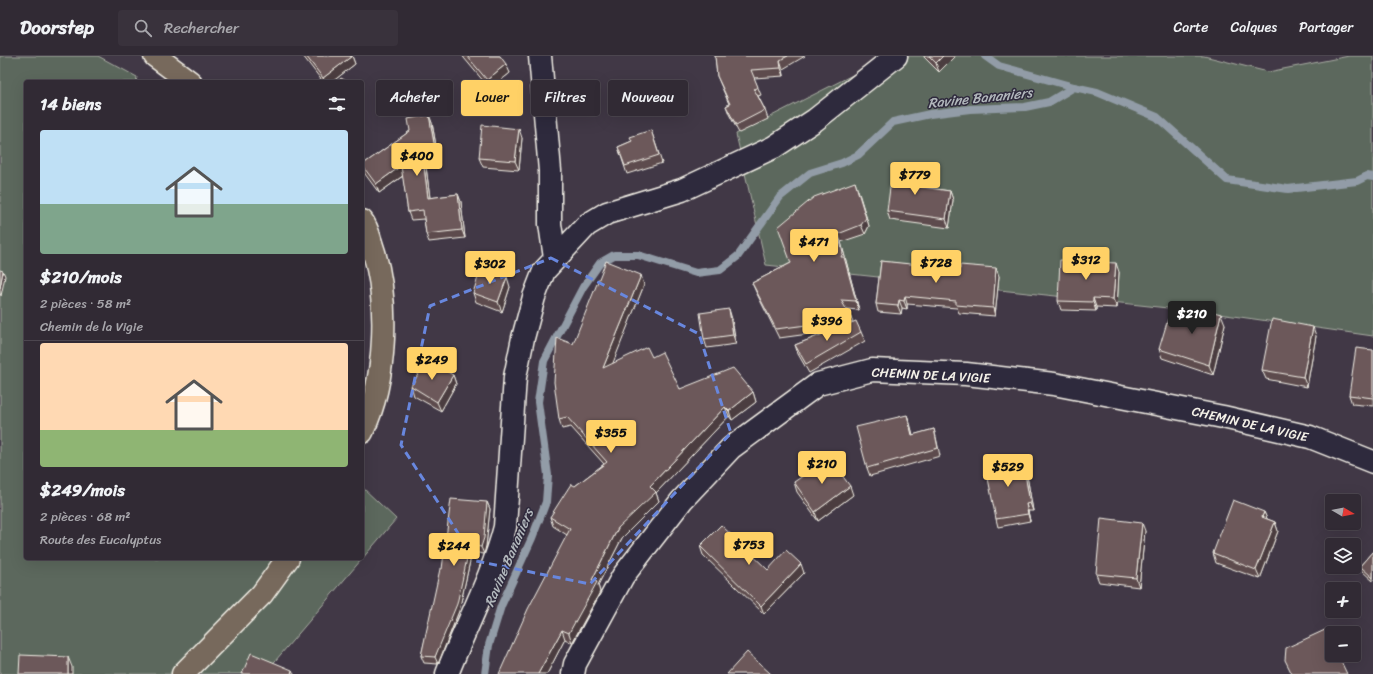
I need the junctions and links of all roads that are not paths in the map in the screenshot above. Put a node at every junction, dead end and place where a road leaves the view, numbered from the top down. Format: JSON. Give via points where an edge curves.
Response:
{"nodes":[{"id":1,"x":155,"y":56,"type":"edge"},
{"id":2,"x":540,"y":56,"type":"edge"},
{"id":3,"x":896,"y":56,"type":"edge"},
{"id":4,"x":187,"y":80,"type":"edge"},
{"id":5,"x":364,"y":226,"type":"edge"},
{"id":6,"x":555,"y":258,"type":"junction"},
{"id":7,"x":364,"y":426,"type":"edge"},
{"id":8,"x":1373,"y":462,"type":"edge"},
{"id":9,"x":287,"y":560,"type":"edge"},
{"id":10,"x":183,"y":674,"type":"edge"},
{"id":11,"x":447,"y":674,"type":"edge"},
{"id":12,"x":573,"y":674,"type":"edge"}],
"edges":[{"from":1,"to":4,"type":"main road"},
{"from":2,"to":6,"type":"street","via":[[550,171],[550,224]]},
{"from":3,"to":6,"type":"street","via":[[815,120],[774,147],[682,190],[607,214],[587,225]]},
{"from":5,"to":7,"type":"main road","via":[[377,261],[383,305],[383,340],[378,382]]},
{"from":6,"to":11,"type":"street","via":[[544,271],[522,338],[511,414],[505,527],[499,550]]},
{"from":8,"to":12,"type":"street","name":"CHEMIN DE LA VIGIE","via":[[1310,437],[1054,384],[966,374],[872,370],[818,384],[730,448],[682,500],[623,576],[575,664]]},
{"from":9,"to":10,"type":"main road","via":[[262,594]]}]}
